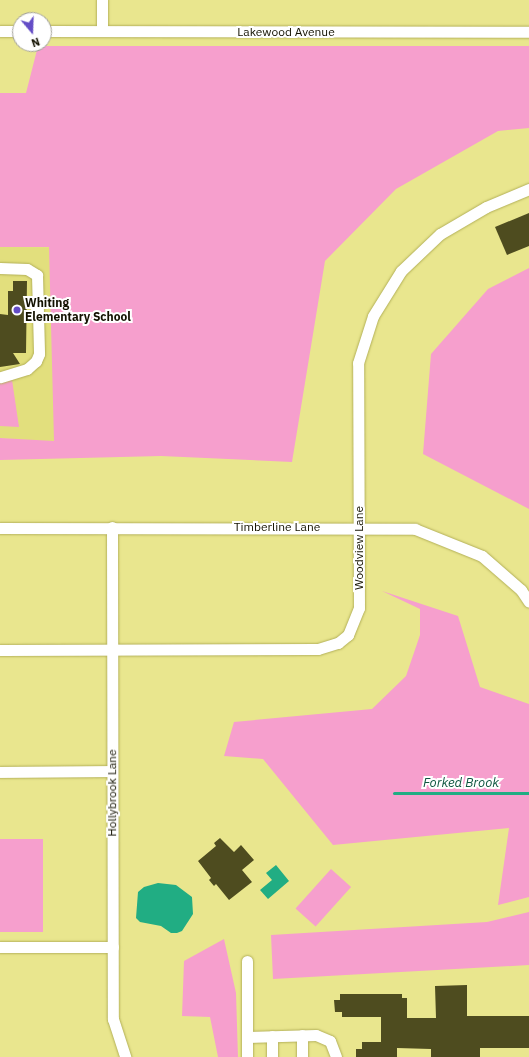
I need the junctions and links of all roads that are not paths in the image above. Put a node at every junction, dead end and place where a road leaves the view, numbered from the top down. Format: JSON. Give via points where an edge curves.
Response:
{"nodes":[{"id":1,"x":102,"y":0,"type":"edge"},
{"id":2,"x":12,"y":31,"type":"edge"},
{"id":3,"x":52,"y":31,"type":"edge"},
{"id":4,"x":102,"y":31,"type":"junction"},
{"id":5,"x":0,"y":32,"type":"edge"},
{"id":6,"x":529,"y":32,"type":"edge"},
{"id":7,"x":529,"y":189,"type":"edge"},
{"id":8,"x":0,"y":268,"type":"edge"},
{"id":9,"x":0,"y":377,"type":"edge"},
{"id":10,"x":112,"y":527,"type":"junction"},
{"id":11,"x":0,"y":528,"type":"edge"},
{"id":12,"x":360,"y":528,"type":"junction"},
{"id":13,"x":529,"y":602,"type":"edge"},
{"id":14,"x":112,"y":649,"type":"junction"},
{"id":15,"x":0,"y":650,"type":"edge"},
{"id":16,"x":111,"y":771,"type":"junction"},
{"id":17,"x":0,"y":772,"type":"edge"},
{"id":18,"x":113,"y":947,"type":"junction"},
{"id":19,"x":0,"y":948,"type":"edge"},
{"id":20,"x":247,"y":961,"type":"dead end"},
{"id":21,"x":302,"y":1035,"type":"junction"},
{"id":22,"x":272,"y":1036,"type":"junction"},
{"id":23,"x":247,"y":1037,"type":"junction"},
{"id":24,"x":125,"y":1057,"type":"edge"},
{"id":25,"x":247,"y":1057,"type":"edge"},
{"id":26,"x":272,"y":1057,"type":"edge"},
{"id":27,"x":302,"y":1057,"type":"edge"},
{"id":28,"x":336,"y":1057,"type":"edge"}],
"edges":[{"from":1,"to":4,"type":"street"},
{"from":2,"to":5,"type":"street"},
{"from":3,"to":4,"type":"street","name":"Lakewood Avenue"},
{"from":4,"to":6,"type":"street","name":"Lakewood Avenue"},
{"from":7,"to":12,"type":"street","name":"Woodview Lane","via":[[486,207],[440,234],[401,271],[373,316],[358,363]]},
{"from":8,"to":9,"type":"street","via":[[26,269],[37,275],[39,340],[39,354],[32,365]]},
{"from":10,"to":11,"type":"street","name":"Timberline Lane"},
{"from":10,"to":12,"type":"street","name":"Timberline Lane"},
{"from":10,"to":14,"type":"street","name":"Hollybrook Lane"},
{"from":12,"to":13,"type":"street","name":"Timberline Lane","via":[[415,529],[453,542],[482,556],[521,590]]},
{"from":12,"to":14,"type":"street","name":"Woodview Lane","via":[[359,608],[348,635],[338,643],[318,649]]},
{"from":14,"to":15,"type":"street","name":"Woodview Lane"},
{"from":14,"to":16,"type":"street","name":"Hollybrook Lane"},
{"from":16,"to":17,"type":"street"},
{"from":16,"to":18,"type":"street","name":"Hollybrook Lane"},
{"from":18,"to":19,"type":"street"},
{"from":18,"to":24,"type":"street","name":"Hollybrook Lane","via":[[113,1019]]},
{"from":20,"to":23,"type":"street"},
{"from":21,"to":22,"type":"street"},
{"from":21,"to":27,"type":"street"},
{"from":21,"to":28,"type":"street","via":[[316,1035],[330,1041]]},
{"from":22,"to":23,"type":"street"},
{"from":22,"to":26,"type":"street"},
{"from":23,"to":25,"type":"street"}]}
